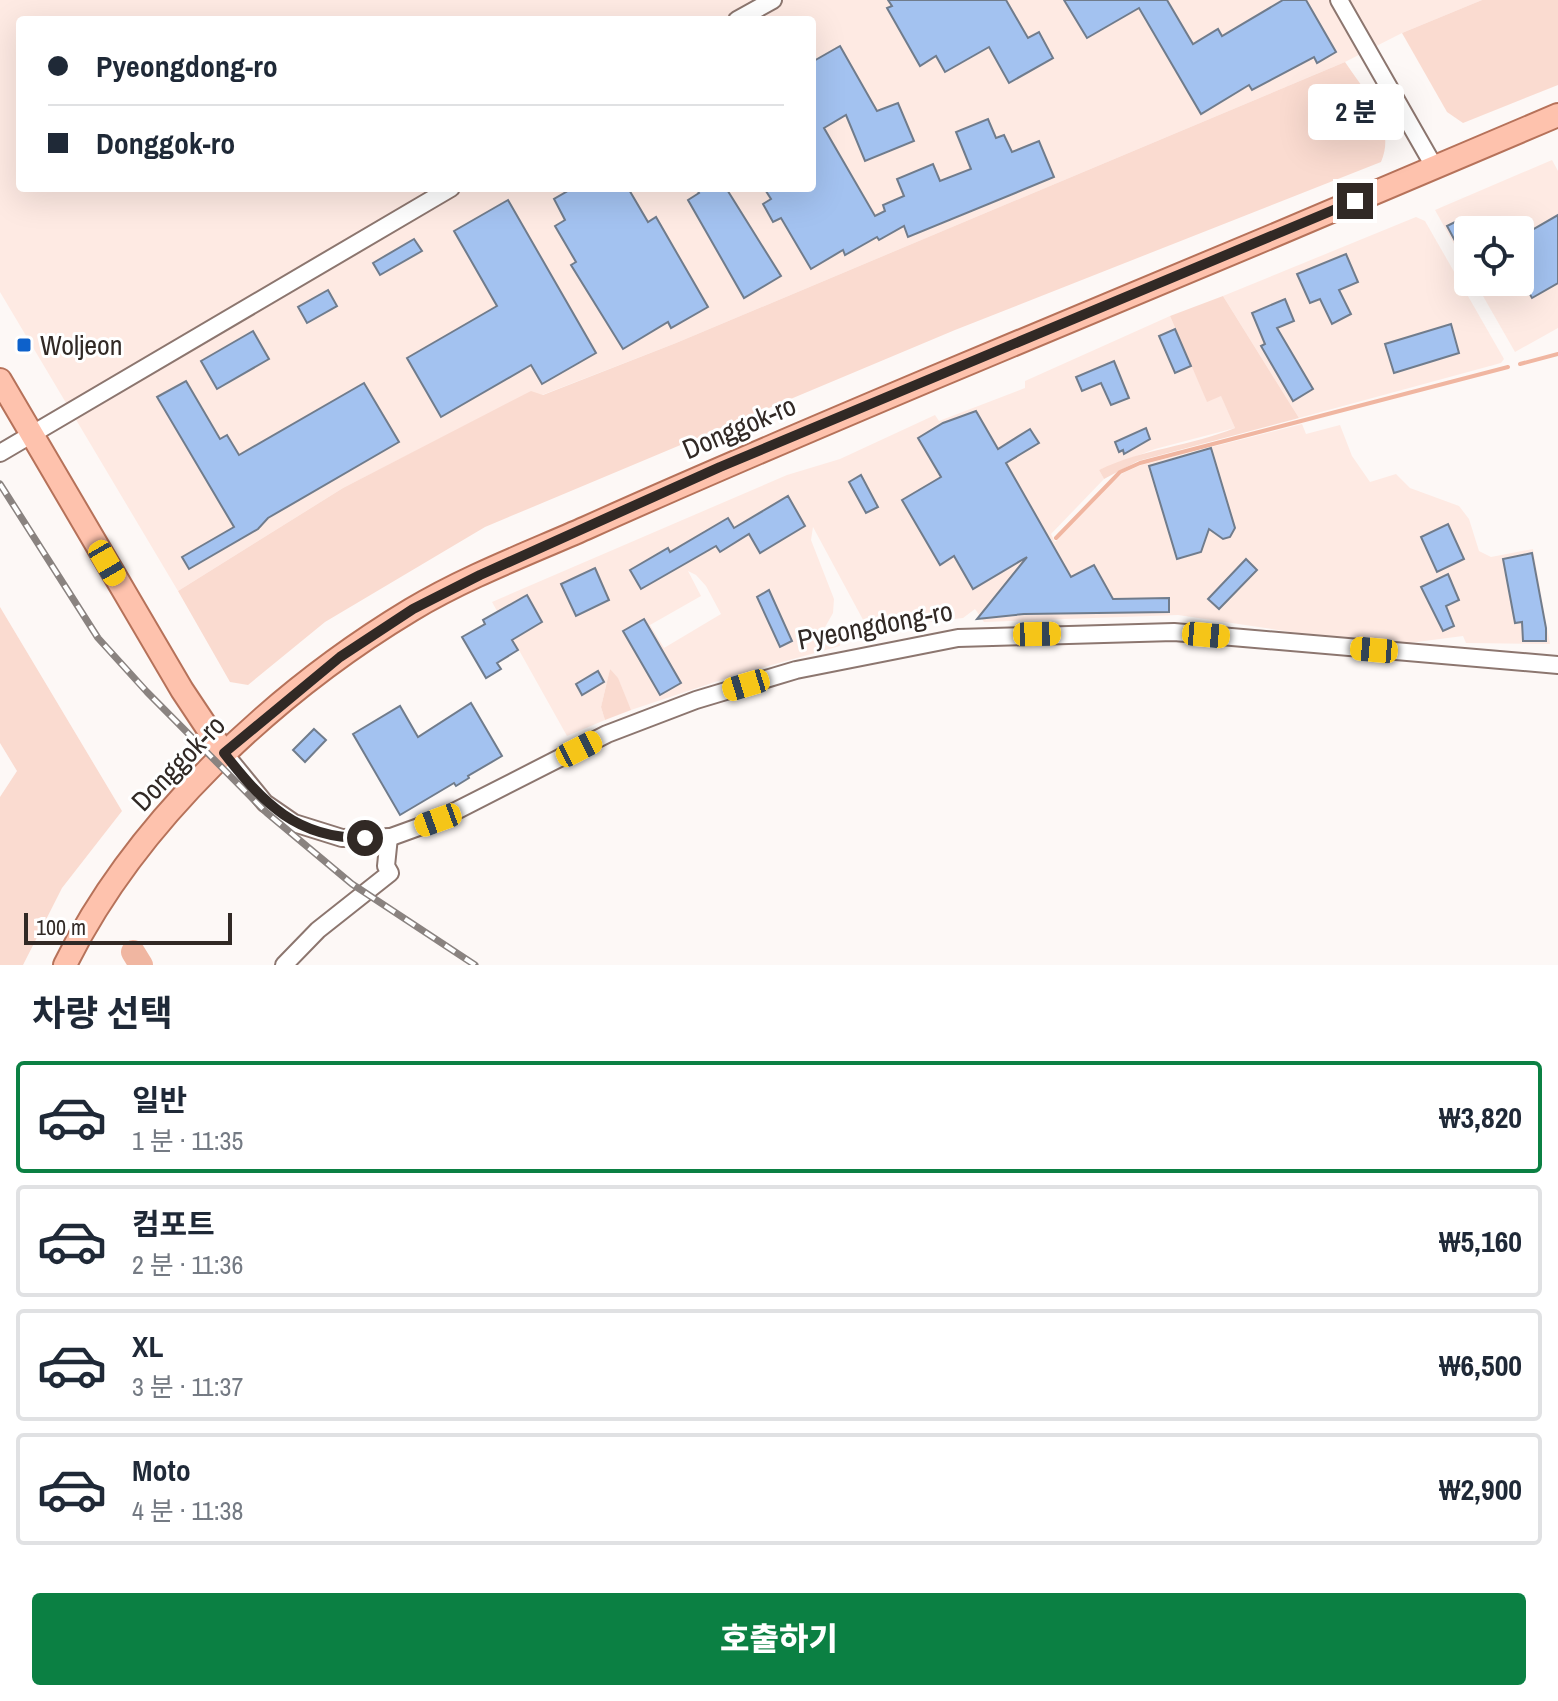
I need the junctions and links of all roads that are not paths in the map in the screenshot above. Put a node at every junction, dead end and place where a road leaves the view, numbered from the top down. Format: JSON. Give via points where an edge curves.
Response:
{"nodes":[{"id":1,"x":773,"y":0,"type":"edge"},
{"id":2,"x":1339,"y":0,"type":"edge"},
{"id":3,"x":744,"y":16,"type":"edge"},
{"id":4,"x":1558,"y":115,"type":"edge"},
{"id":5,"x":1435,"y":168,"type":"junction"},
{"id":6,"x":444,"y":192,"type":"edge"},
{"id":7,"x":0,"y":380,"type":"edge"},
{"id":8,"x":32,"y":435,"type":"junction"},
{"id":9,"x":0,"y":453,"type":"edge"},
{"id":10,"x":1558,"y":665,"type":"edge"},
{"id":11,"x":224,"y":753,"type":"junction"},
{"id":12,"x":389,"y":837,"type":"junction"},
{"id":13,"x":65,"y":965,"type":"edge"},
{"id":14,"x":284,"y":965,"type":"edge"}],
"edges":[{"from":1,"to":3,"type":"street"},
{"from":2,"to":5,"type":"street"},
{"from":4,"to":5,"type":"main road","name":"Donggok-ro"},
{"from":5,"to":11,"type":"main road","name":"Donggok-ro","via":[[720,467],[480,575],[413,609],[340,657]]},
{"from":6,"to":8,"type":"street"},
{"from":7,"to":8,"type":"main road","name":"Pyeongdong-ro"},
{"from":8,"to":9,"type":"street"},
{"from":8,"to":11,"type":"main road","name":"Pyeongdong-ro"},
{"from":10,"to":12,"type":"street","name":"Pyeongdong-ro","via":[[1174,632],[958,638],[796,670],[696,700],[607,734],[438,820]]},
{"from":11,"to":12,"type":"street","name":"Pyeongdong-ro","via":[[254,792],[294,823],[342,838]]},
{"from":11,"to":13,"type":"main road","name":"Donggok-ro","via":[[137,850],[100,900]]},
{"from":12,"to":14,"type":"street","via":[[390,873],[318,930]]}]}
